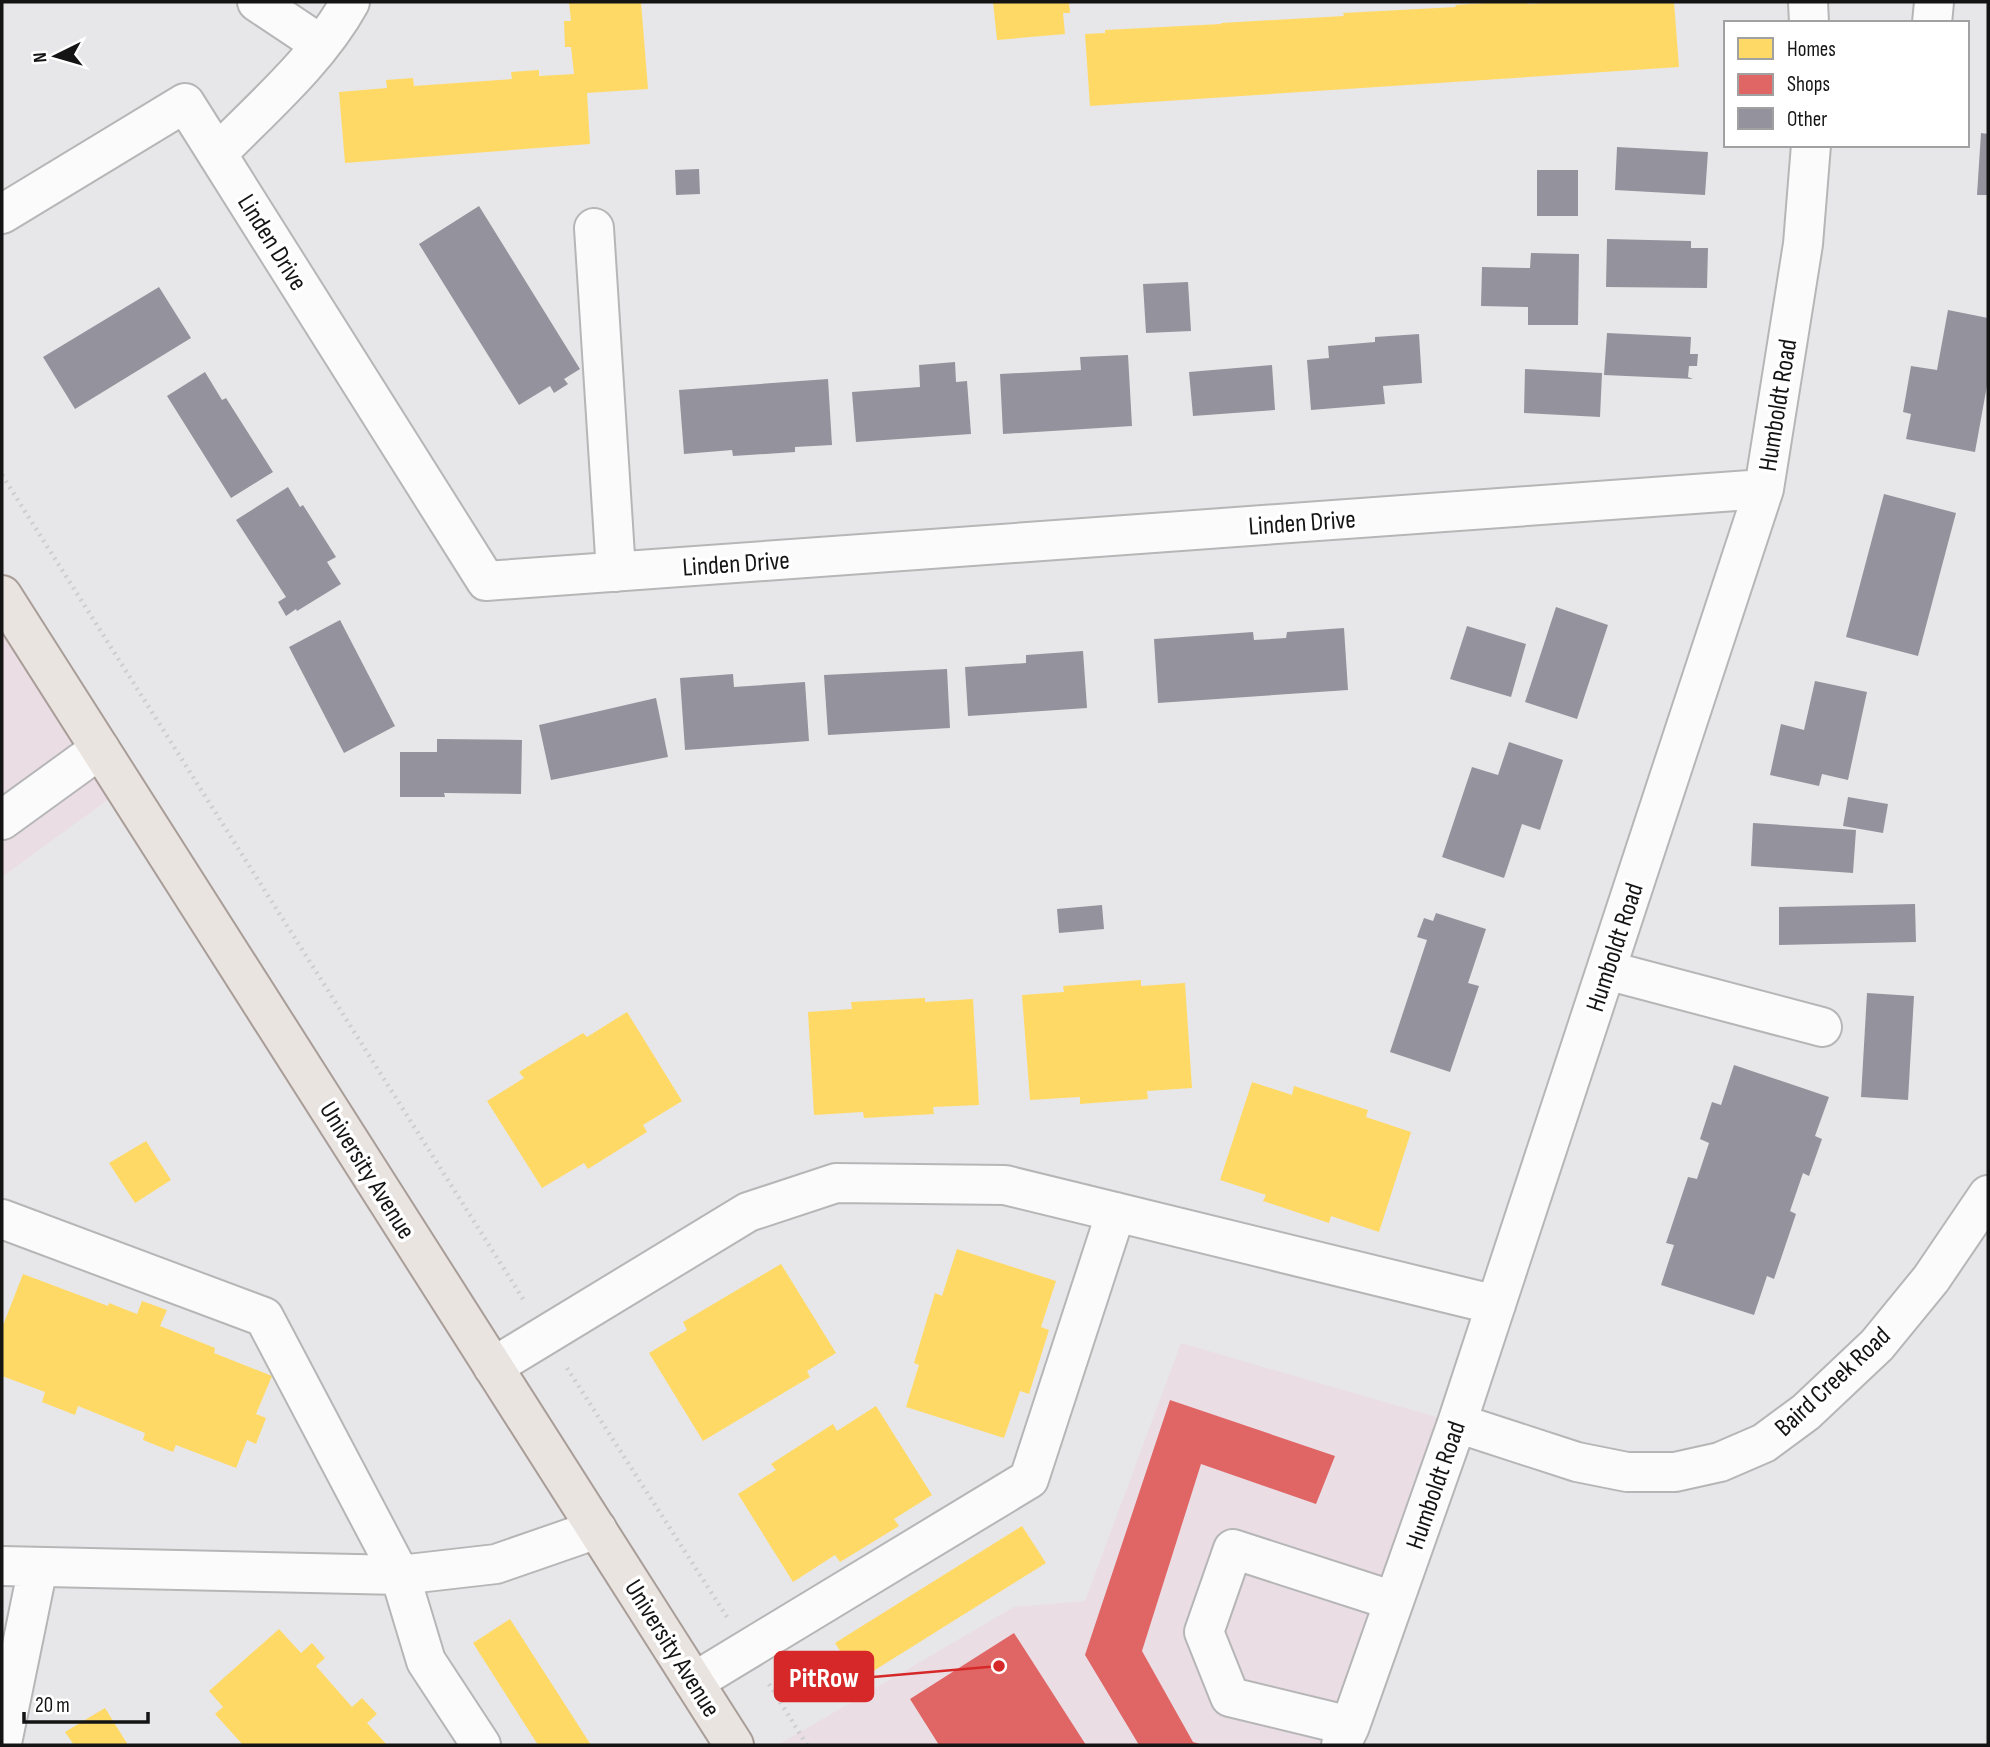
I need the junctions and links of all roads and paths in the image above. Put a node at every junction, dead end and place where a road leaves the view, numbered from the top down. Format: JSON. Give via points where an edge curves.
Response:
{"nodes":[{"id":1,"x":257,"y":2,"type":"edge"},
{"id":2,"x":349,"y":2,"type":"edge"},
{"id":3,"x":1808,"y":2,"type":"edge"},
{"id":4,"x":1934,"y":2,"type":"edge"},
{"id":5,"x":1809,"y":21,"type":"edge"},
{"id":6,"x":1932,"y":21,"type":"edge"},
{"id":7,"x":320,"y":44,"type":"junction"},
{"id":8,"x":1811,"y":147,"type":"edge"},
{"id":9,"x":217,"y":154,"type":"junction"},
{"id":10,"x":2,"y":214,"type":"edge"},
{"id":11,"x":594,"y":228,"type":"dead end"},
{"id":12,"x":2,"y":475,"type":"edge"},
{"id":13,"x":1764,"y":489,"type":"junction"},
{"id":14,"x":616,"y":572,"type":"junction"},
{"id":15,"x":2,"y":595,"type":"edge"},
{"id":16,"x":100,"y":749,"type":"junction"},
{"id":17,"x":2,"y":820,"type":"edge"},
{"id":18,"x":1606,"y":970,"type":"junction"},
{"id":19,"x":1822,"y":1027,"type":"dead end"},
{"id":20,"x":1988,"y":1195,"type":"edge"},
{"id":21,"x":1116,"y":1212,"type":"junction"},
{"id":22,"x":2,"y":1219,"type":"edge"},
{"id":23,"x":1496,"y":1305,"type":"junction"},
{"id":24,"x":546,"y":1335,"type":"junction"},
{"id":25,"x":493,"y":1367,"type":"junction"},
{"id":26,"x":1457,"y":1423,"type":"junction"},
{"id":27,"x":597,"y":1529,"type":"junction"},
{"id":28,"x":20,"y":1567,"type":"edge"},
{"id":29,"x":400,"y":1575,"type":"junction"},
{"id":30,"x":1394,"y":1601,"type":"junction"},
{"id":31,"x":748,"y":1650,"type":"junction"},
{"id":32,"x":694,"y":1682,"type":"junction"},
{"id":33,"x":1347,"y":1737,"type":"edge"},
{"id":34,"x":2,"y":1743,"type":"edge"},
{"id":35,"x":481,"y":1745,"type":"edge"},
{"id":36,"x":734,"y":1745,"type":"edge"},
{"id":37,"x":807,"y":1745,"type":"edge"}],
"edges":[{"from":1,"to":7,"type":"street"},
{"from":2,"to":7,"type":"street"},
{"from":3,"to":5,"type":"street"},
{"from":4,"to":6,"type":"street"},
{"from":7,"to":9,"type":"street"},
{"from":8,"to":13,"type":"street","name":"Humboldt Road","via":[[1803,244]]},
{"from":9,"to":10,"type":"street","name":"Linden Drive","via":[[185,103]]},
{"from":9,"to":14,"type":"street","name":"Linden Drive","via":[[486,581]]},
{"from":11,"to":14,"type":"street"},
{"from":12,"to":24,"type":"path"},
{"from":13,"to":14,"type":"street","name":"Linden Drive"},
{"from":13,"to":18,"type":"street","name":"Humboldt Road"},
{"from":15,"to":16,"type":"main road","name":"University Avenue"},
{"from":16,"to":17,"type":"street"},
{"from":16,"to":25,"type":"main road","name":"University Avenue"},
{"from":18,"to":19,"type":"street"},
{"from":18,"to":23,"type":"street","name":"Humboldt Road"},
{"from":20,"to":26,"type":"street","name":"Baird Creek Road","via":[[1931,1279],[1877,1345],[1806,1412],[1764,1443],[1720,1462],[1675,1472],[1627,1472],[1577,1462]]},
{"from":21,"to":23,"type":"street"},
{"from":21,"to":24,"type":"street","via":[[1005,1185],[836,1183],[748,1212]]},
{"from":21,"to":31,"type":"street","via":[[1029,1479]]},
{"from":22,"to":29,"type":"street","via":[[264,1317]]},
{"from":23,"to":26,"type":"street","name":"Humboldt Road"},
{"from":24,"to":25,"type":"street"},
{"from":24,"to":31,"type":"path"},
{"from":25,"to":27,"type":"main road","name":"University Avenue"},
{"from":26,"to":30,"type":"street","name":"Humboldt Road"},
{"from":27,"to":29,"type":"street","via":[[496,1564]]},
{"from":27,"to":32,"type":"main road","name":"University Avenue"},
{"from":28,"to":29,"type":"street"},
{"from":28,"to":34,"type":"street"},
{"from":29,"to":35,"type":"street","via":[[426,1661]]},
{"from":30,"to":33,"type":"street","name":"Humboldt Road"},
{"from":30,"to":33,"type":"street","via":[[1233,1549],[1204,1632],[1230,1697]]},
{"from":31,"to":32,"type":"street"},
{"from":31,"to":37,"type":"path"},
{"from":32,"to":36,"type":"main road","name":"University Avenue"}]}
